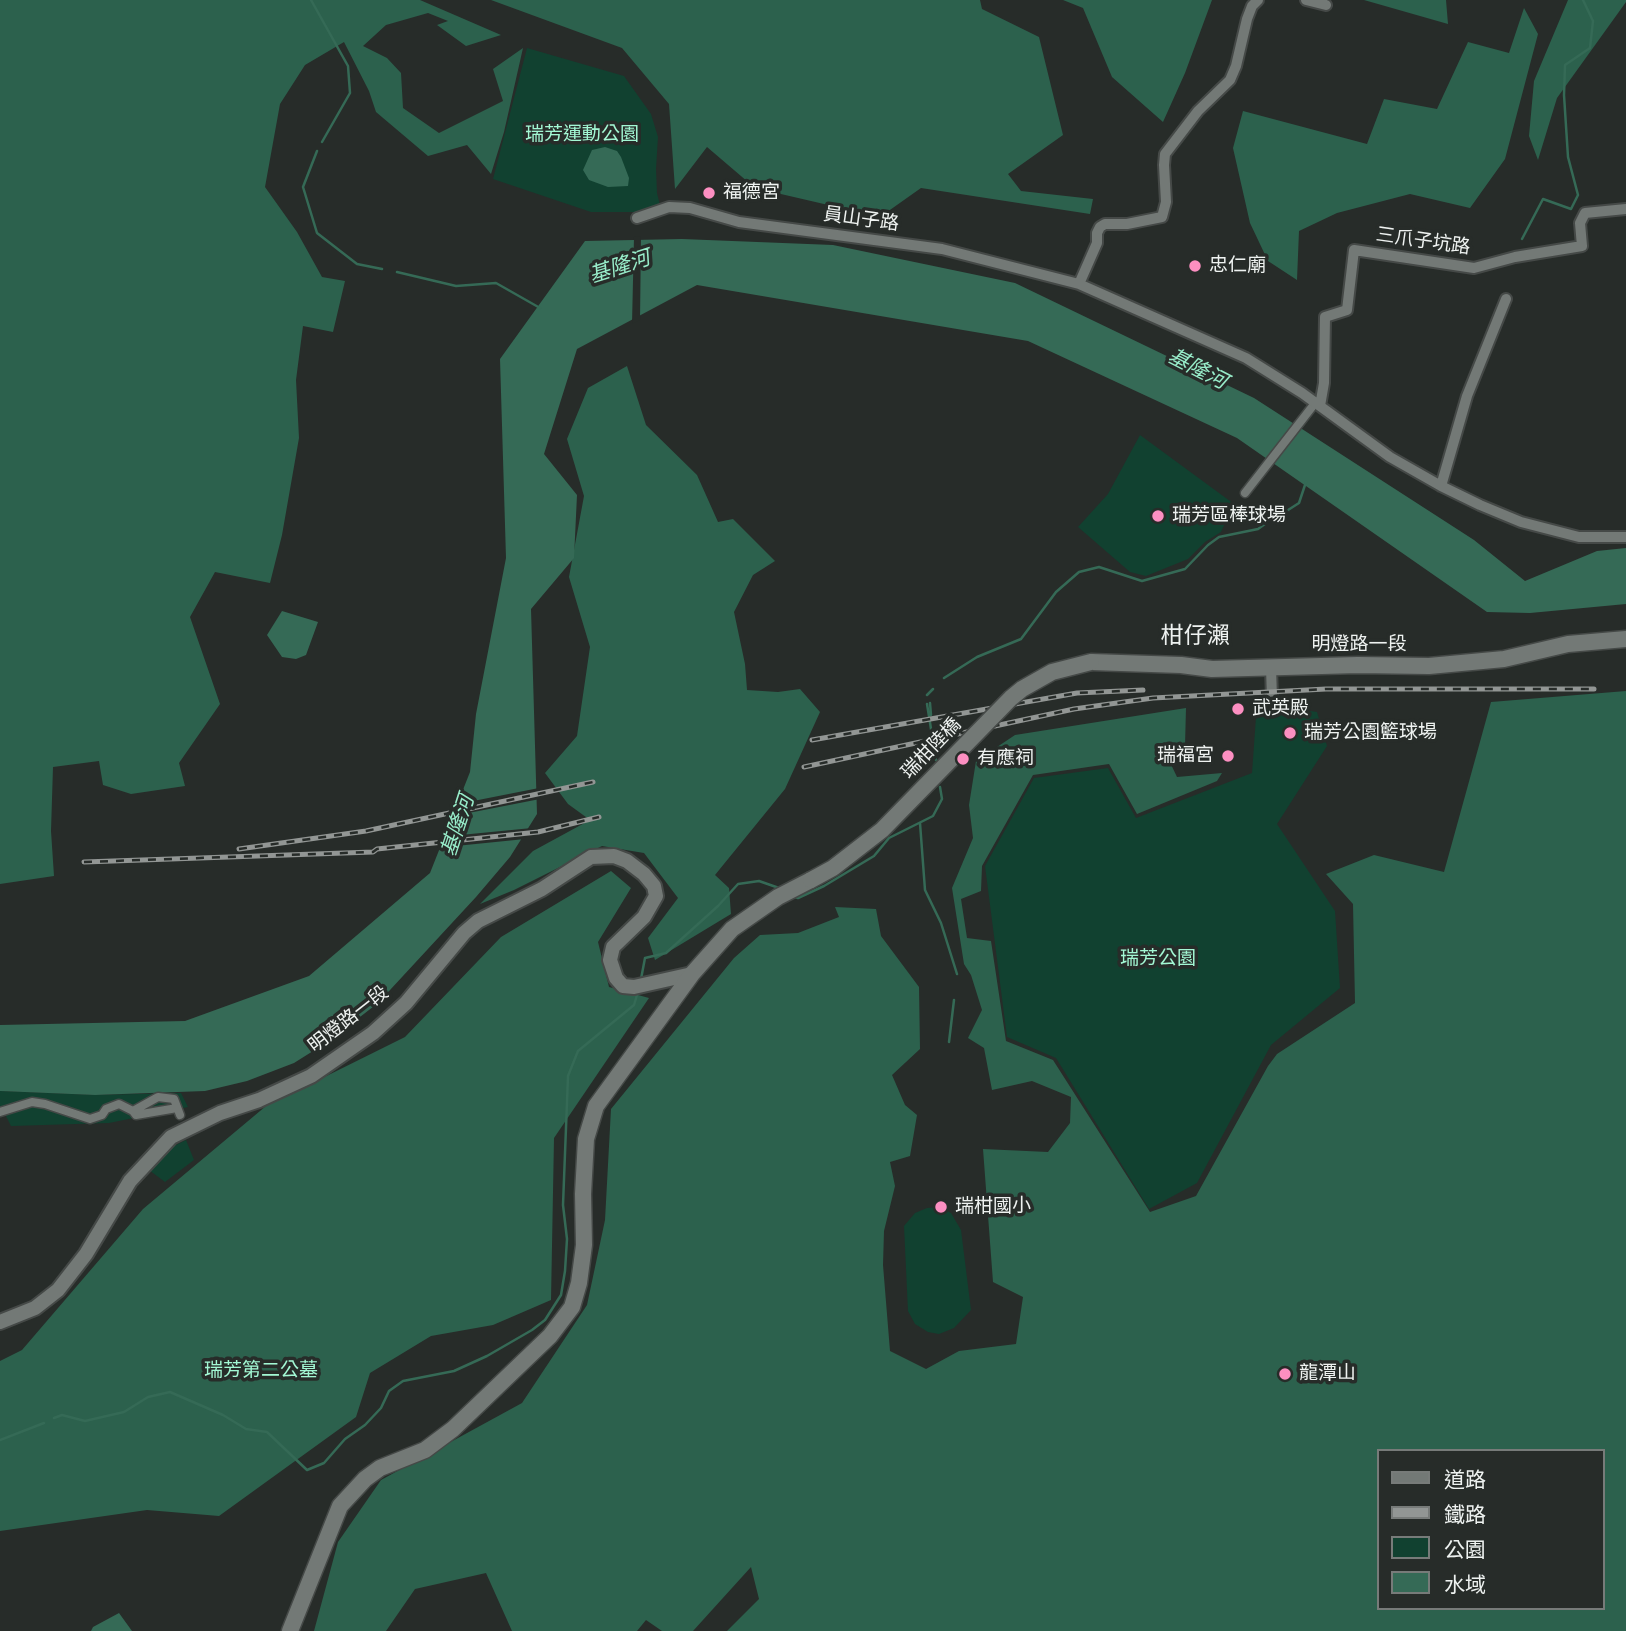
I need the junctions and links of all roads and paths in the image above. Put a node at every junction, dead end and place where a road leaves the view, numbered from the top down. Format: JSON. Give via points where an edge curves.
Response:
{"nodes":[{"id":1,"x":1258,"y":0,"type":"edge"},
{"id":2,"x":1306,"y":0,"type":"edge"},
{"id":3,"x":1326,"y":5,"type":"dead end"},
{"id":4,"x":1626,"y":209,"type":"edge"},
{"id":5,"x":637,"y":218,"type":"dead end"},
{"id":6,"x":1079,"y":284,"type":"junction"},
{"id":7,"x":1506,"y":299,"type":"dead end"},
{"id":8,"x":1316,"y":406,"type":"junction"},
{"id":9,"x":1441,"y":486,"type":"junction"},
{"id":10,"x":1245,"y":493,"type":"dead end"},
{"id":11,"x":1626,"y":537,"type":"edge"},
{"id":12,"x":1626,"y":639,"type":"edge"},
{"id":13,"x":1091,"y":662,"type":"joint"},
{"id":14,"x":1271,"y":667,"type":"junction"},
{"id":15,"x":1212,"y":668,"type":"junction"},
{"id":16,"x":1272,"y":699,"type":"dead end"},
{"id":17,"x":947,"y":753,"type":"dead end"},
{"id":18,"x":958,"y":761,"type":"dead end"},
{"id":19,"x":692,"y":974,"type":"junction"},
{"id":20,"x":133,"y":1111,"type":"junction"},
{"id":21,"x":0,"y":1112,"type":"edge"},
{"id":22,"x":0,"y":1322,"type":"edge"},
{"id":23,"x":290,"y":1631,"type":"edge"}],
"edges":[{"from":1,"to":6,"type":"street","via":[[1247,19],[1230,80],[1198,111],[1165,154],[1162,217],[1100,227]]},
{"from":2,"to":3,"type":"street"},
{"from":4,"to":8,"type":"street","name":"三爪子坑路","via":[[1585,213],[1580,223],[1582,246],[1474,268],[1354,250],[1347,310],[1325,317],[1324,383]]},
{"from":5,"to":6,"type":"street","name":"員山子路","via":[[669,207],[690,208],[739,222],[942,249]]},
{"from":6,"to":8,"type":"street","via":[[1246,358]]},
{"from":7,"to":9,"type":"street","via":[[1466,396]]},
{"from":8,"to":9,"type":"street"},
{"from":8,"to":10,"type":"street"},
{"from":9,"to":11,"type":"street","via":[[1521,522],[1579,537]]},
{"from":12,"to":14,"type":"main road","name":"明燈路一段","via":[[1568,643],[1472,663]]},
{"from":13,"to":15,"type":"main road","name":"明燈路一段"},
{"from":13,"to":19,"type":"main road","name":"瑞柑陸橋","bridge":true,"via":[[1052,672],[1016,694],[882,830],[833,868],[778,897],[732,929]]},
{"from":14,"to":15,"type":"main road","name":"明燈路一段"},
{"from":14,"to":16,"type":"street"},
{"from":15,"to":15,"type":"street","via":[[1159,658],[1098,656],[1049,666],[1015,686],[1038,685],[1090,668]]},
{"from":17,"to":18,"type":"street"},
{"from":19,"to":22,"type":"street","name":"明燈路一段","via":[[634,987],[623,986],[616,978],[610,960],[613,947],[644,917],[656,897],[654,887],[627,861],[614,856],[591,857],[478,922],[373,1033],[311,1076],[171,1137],[130,1181],[86,1254],[58,1290],[35,1308]]},
{"from":19,"to":23,"type":"main road","via":[[596,1107],[586,1139],[584,1245],[572,1307],[543,1344],[453,1429],[425,1450],[380,1468],[340,1506]]},
{"from":20,"to":20,"type":"street","via":[[158,1097],[174,1099],[178,1111],[136,1115]]},
{"from":20,"to":21,"type":"street","via":[[119,1104],[90,1119],[32,1102]]}]}
